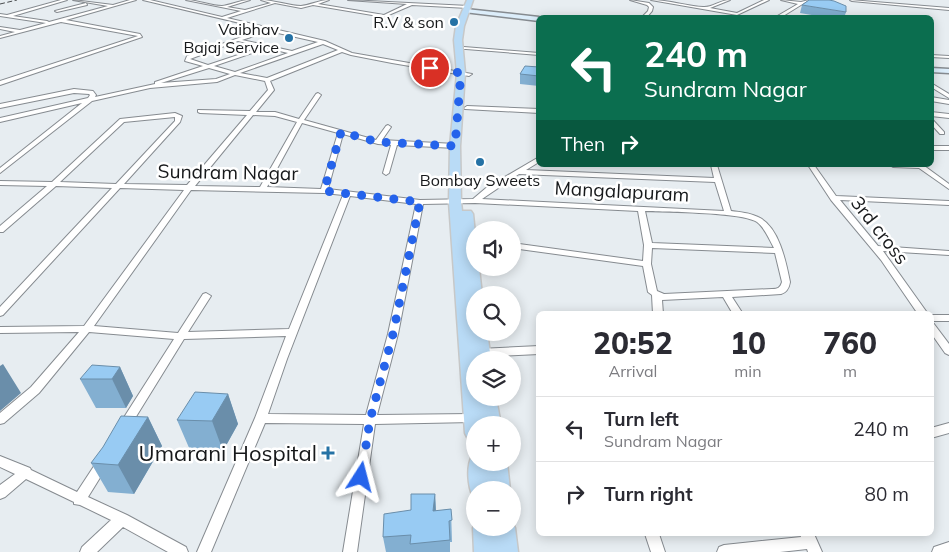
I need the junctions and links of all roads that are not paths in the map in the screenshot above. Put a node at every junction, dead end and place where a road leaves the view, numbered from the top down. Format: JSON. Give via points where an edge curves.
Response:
{"nodes":[{"id":1,"x":66,"y":0,"type":"edge"},
{"id":2,"x":75,"y":0,"type":"edge"},
{"id":3,"x":134,"y":0,"type":"edge"},
{"id":4,"x":145,"y":0,"type":"edge"},
{"id":5,"x":188,"y":0,"type":"edge"},
{"id":6,"x":212,"y":0,"type":"edge"},
{"id":7,"x":248,"y":0,"type":"edge"},
{"id":8,"x":264,"y":0,"type":"edge"},
{"id":9,"x":283,"y":0,"type":"edge"},
{"id":10,"x":327,"y":0,"type":"edge"},
{"id":11,"x":350,"y":0,"type":"edge"},
{"id":12,"x":632,"y":0,"type":"edge"},
{"id":13,"x":653,"y":0,"type":"edge"},
{"id":14,"x":684,"y":0,"type":"edge"},
{"id":15,"x":728,"y":0,"type":"edge"},
{"id":16,"x":766,"y":0,"type":"edge"},
{"id":17,"x":783,"y":0,"type":"edge"},
{"id":18,"x":807,"y":0,"type":"edge"},
{"id":19,"x":852,"y":0,"type":"edge"},
{"id":20,"x":91,"y":2,"type":"junction"},
{"id":21,"x":170,"y":2,"type":"dead end"},
{"id":22,"x":275,"y":2,"type":"junction"},
{"id":23,"x":375,"y":2,"type":"junction"},
{"id":24,"x":201,"y":3,"type":"junction"},
{"id":25,"x":802,"y":3,"type":"junction"},
{"id":26,"x":162,"y":4,"type":"junction"},
{"id":27,"x":314,"y":4,"type":"junction"},
{"id":28,"x":411,"y":4,"type":"junction"},
{"id":29,"x":674,"y":4,"type":"junction"},
{"id":30,"x":368,"y":5,"type":"dead end"},
{"id":31,"x":113,"y":6,"type":"junction"},
{"id":32,"x":471,"y":6,"type":"edge"},
{"id":33,"x":222,"y":7,"type":"junction"},
{"id":34,"x":361,"y":8,"type":"dead end"},
{"id":35,"x":664,"y":8,"type":"dead end"},
{"id":36,"x":705,"y":9,"type":"junction"},
{"id":37,"x":949,"y":9,"type":"edge"},
{"id":38,"x":245,"y":11,"type":"junction"},
{"id":39,"x":57,"y":12,"type":"dead end"},
{"id":40,"x":354,"y":12,"type":"junction"},
{"id":41,"x":0,"y":15,"type":"edge"},
{"id":42,"x":646,"y":15,"type":"edge"},
{"id":43,"x":781,"y":15,"type":"edge"},
{"id":44,"x":8,"y":16,"type":"junction"},
{"id":45,"x":222,"y":18,"type":"junction"},
{"id":46,"x":536,"y":18,"type":"edge"},
{"id":47,"x":59,"y":20,"type":"junction"},
{"id":48,"x":50,"y":23,"type":"junction"},
{"id":49,"x":463,"y":26,"type":"junction"},
{"id":50,"x":0,"y":28,"type":"edge"},
{"id":51,"x":271,"y":29,"type":"junction"},
{"id":52,"x":22,"y":31,"type":"junction"},
{"id":53,"x":0,"y":37,"type":"edge"},
{"id":54,"x":240,"y":40,"type":"junction"},
{"id":55,"x":323,"y":42,"type":"junction"},
{"id":56,"x":267,"y":47,"type":"junction"},
{"id":57,"x":466,"y":48,"type":"junction"},
{"id":58,"x":343,"y":50,"type":"junction"},
{"id":59,"x":293,"y":53,"type":"junction"},
{"id":60,"x":536,"y":54,"type":"edge"},
{"id":61,"x":934,"y":56,"type":"edge"},
{"id":62,"x":949,"y":57,"type":"edge"},
{"id":63,"x":206,"y":66,"type":"junction"},
{"id":64,"x":934,"y":70,"type":"edge"},
{"id":65,"x":949,"y":71,"type":"edge"},
{"id":66,"x":465,"y":73,"type":"junction"},
{"id":67,"x":236,"y":74,"type":"junction"},
{"id":68,"x":266,"y":80,"type":"junction"},
{"id":69,"x":0,"y":83,"type":"edge"},
{"id":70,"x":150,"y":86,"type":"junction"},
{"id":71,"x":934,"y":87,"type":"edge"},
{"id":72,"x":938,"y":89,"type":"junction"},
{"id":73,"x":949,"y":90,"type":"edge"},
{"id":74,"x":318,"y":95,"type":"dead end"},
{"id":75,"x":949,"y":96,"type":"edge"},
{"id":76,"x":92,"y":98,"type":"junction"},
{"id":77,"x":934,"y":100,"type":"edge"},
{"id":78,"x":949,"y":102,"type":"edge"},
{"id":79,"x":0,"y":106,"type":"edge"},
{"id":80,"x":467,"y":108,"type":"junction"},
{"id":81,"x":200,"y":111,"type":"dead end"},
{"id":82,"x":536,"y":111,"type":"edge"},
{"id":83,"x":252,"y":113,"type":"junction"},
{"id":84,"x":934,"y":114,"type":"edge"},
{"id":85,"x":949,"y":116,"type":"edge"},
{"id":86,"x":0,"y":120,"type":"edge"},
{"id":87,"x":301,"y":120,"type":"junction"},
{"id":88,"x":934,"y":124,"type":"edge"},
{"id":89,"x":388,"y":127,"type":"dead end"},
{"id":90,"x":341,"y":132,"type":"junction"},
{"id":91,"x":942,"y":133,"type":"dead end"},
{"id":92,"x":378,"y":142,"type":"junction"},
{"id":93,"x":394,"y":144,"type":"junction"},
{"id":94,"x":455,"y":146,"type":"junction"},
{"id":95,"x":934,"y":148,"type":"edge"},
{"id":96,"x":949,"y":148,"type":"edge"},
{"id":97,"x":536,"y":162,"type":"edge"},
{"id":98,"x":715,"y":167,"type":"edge"},
{"id":99,"x":812,"y":167,"type":"edge"},
{"id":100,"x":922,"y":167,"type":"edge"},
{"id":101,"x":0,"y":171,"type":"edge"},
{"id":102,"x":519,"y":172,"type":"junction"},
{"id":103,"x":386,"y":173,"type":"dead end"},
{"id":104,"x":718,"y":180,"type":"junction"},
{"id":105,"x":0,"y":183,"type":"edge"},
{"id":106,"x":53,"y":185,"type":"junction"},
{"id":107,"x":118,"y":187,"type":"junction"},
{"id":108,"x":949,"y":187,"type":"edge"},
{"id":109,"x":189,"y":188,"type":"junction"},
{"id":110,"x":263,"y":188,"type":"junction"},
{"id":111,"x":324,"y":191,"type":"junction"},
{"id":112,"x":348,"y":194,"type":"junction"},
{"id":113,"x":834,"y":198,"type":"junction"},
{"id":114,"x":420,"y":202,"type":"junction"},
{"id":115,"x":465,"y":202,"type":"junction"},
{"id":116,"x":949,"y":203,"type":"edge"},
{"id":117,"x":641,"y":208,"type":"junction"},
{"id":118,"x":728,"y":213,"type":"junction"},
{"id":119,"x":466,"y":222,"type":"edge"},
{"id":120,"x":0,"y":230,"type":"edge"},
{"id":121,"x":648,"y":245,"type":"junction"},
{"id":122,"x":521,"y":246,"type":"edge"},
{"id":123,"x":875,"y":248,"type":"junction"},
{"id":124,"x":779,"y":251,"type":"junction"},
{"id":125,"x":949,"y":253,"type":"edge"},
{"id":126,"x":647,"y":264,"type":"junction"},
{"id":127,"x":470,"y":276,"type":"edge"},
{"id":128,"x":726,"y":294,"type":"junction"},
{"id":129,"x":657,"y":295,"type":"junction"},
{"id":130,"x":206,"y":296,"type":"dead end"},
{"id":131,"x":658,"y":311,"type":"edge"},
{"id":132,"x":736,"y":311,"type":"edge"},
{"id":133,"x":921,"y":311,"type":"edge"},
{"id":134,"x":0,"y":313,"type":"edge"},
{"id":135,"x":934,"y":318,"type":"edge"},
{"id":136,"x":949,"y":318,"type":"edge"},
{"id":137,"x":87,"y":329,"type":"junction"},
{"id":138,"x":0,"y":330,"type":"edge"},
{"id":139,"x":934,"y":330,"type":"edge"},
{"id":140,"x":293,"y":332,"type":"junction"},
{"id":141,"x":180,"y":336,"type":"junction"},
{"id":142,"x":536,"y":350,"type":"edge"},
{"id":143,"x":949,"y":350,"type":"edge"},
{"id":144,"x":476,"y":351,"type":"edge"},
{"id":145,"x":521,"y":351,"type":"edge"},
{"id":146,"x":261,"y":418,"type":"junction"},
{"id":147,"x":0,"y":420,"type":"edge"},
{"id":148,"x":370,"y":420,"type":"junction"},
{"id":149,"x":466,"y":425,"type":"edge"},
{"id":150,"x":949,"y":428,"type":"edge"},
{"id":151,"x":934,"y":432,"type":"edge"},
{"id":152,"x":120,"y":435,"type":"edge"},
{"id":153,"x":110,"y":451,"type":"edge"},
{"id":154,"x":0,"y":461,"type":"edge"},
{"id":155,"x":26,"y":472,"type":"junction"},
{"id":156,"x":0,"y":492,"type":"edge"},
{"id":157,"x":79,"y":500,"type":"junction"},
{"id":158,"x":122,"y":519,"type":"junction"},
{"id":159,"x":485,"y":536,"type":"edge"},
{"id":160,"x":505,"y":536,"type":"edge"},
{"id":161,"x":653,"y":536,"type":"edge"},
{"id":162,"x":811,"y":543,"type":"edge"},
{"id":163,"x":949,"y":549,"type":"edge"},
{"id":164,"x":87,"y":552,"type":"edge"},
{"id":165,"x":181,"y":552,"type":"edge"},
{"id":166,"x":204,"y":552,"type":"edge"},
{"id":167,"x":350,"y":552,"type":"edge"},
{"id":168,"x":486,"y":552,"type":"edge"},
{"id":169,"x":506,"y":552,"type":"edge"},
{"id":170,"x":658,"y":552,"type":"edge"},
{"id":171,"x":724,"y":552,"type":"edge"},
{"id":172,"x":939,"y":552,"type":"edge"}],
"edges":[{"from":1,"to":44,"type":"street"},
{"from":2,"to":20,"type":"street"},
{"from":3,"to":31,"type":"street"},
{"from":4,"to":26,"type":"street"},
{"from":5,"to":24,"type":"street"},
{"from":6,"to":24,"type":"street"},
{"from":7,"to":33,"type":"street"},
{"from":8,"to":22,"type":"street"},
{"from":9,"to":22,"type":"street"},
{"from":10,"to":27,"type":"street"},
{"from":11,"to":23,"type":"street"},
{"from":12,"to":42,"type":"street","via":[[651,7]]},
{"from":13,"to":29,"type":"street"},
{"from":14,"to":29,"type":"street"},
{"from":15,"to":36,"type":"street"},
{"from":16,"to":36,"type":"street","via":[[737,14]]},
{"from":17,"to":25,"type":"street"},
{"from":18,"to":25,"type":"street"},
{"from":19,"to":37,"type":"street"},
{"from":20,"to":31,"type":"street"},
{"from":20,"to":39,"type":"street"},
{"from":21,"to":26,"type":"street"},
{"from":22,"to":27,"type":"street","via":[[296,7]]},
{"from":22,"to":38,"type":"street"},
{"from":23,"to":28,"type":"street"},
{"from":23,"to":30,"type":"street"},
{"from":24,"to":33,"type":"street"},
{"from":25,"to":43,"type":"street"},
{"from":26,"to":45,"type":"street"},
{"from":27,"to":40,"type":"street"},
{"from":28,"to":32,"type":"street"},
{"from":28,"to":40,"type":"street","via":[[384,16]]},
{"from":29,"to":35,"type":"street"},
{"from":29,"to":36,"type":"street"},
{"from":31,"to":47,"type":"street"},
{"from":32,"to":46,"type":"street"},
{"from":32,"to":49,"type":"main road"},
{"from":33,"to":38,"type":"street"},
{"from":34,"to":40,"type":"street"},
{"from":38,"to":45,"type":"street"},
{"from":41,"to":44,"type":"street"},
{"from":44,"to":48,"type":"street"},
{"from":45,"to":51,"type":"street"},
{"from":47,"to":48,"type":"street"},
{"from":47,"to":69,"type":"street","via":[[140,37]]},
{"from":48,"to":52,"type":"street"},
{"from":49,"to":57,"type":"main road"},
{"from":49,"to":66,"type":"main road","via":[[458,40]]},
{"from":50,"to":52,"type":"street"},
{"from":51,"to":54,"type":"street"},
{"from":51,"to":55,"type":"street"},
{"from":52,"to":53,"type":"street"},
{"from":54,"to":56,"type":"street"},
{"from":54,"to":63,"type":"street","via":[[187,60]]},
{"from":55,"to":58,"type":"street"},
{"from":55,"to":59,"type":"street"},
{"from":56,"to":59,"type":"street"},
{"from":56,"to":63,"type":"street"},
{"from":57,"to":60,"type":"street"},
{"from":57,"to":66,"type":"main road"},
{"from":58,"to":66,"type":"street","via":[[392,62]]},
{"from":58,"to":68,"type":"street"},
{"from":59,"to":67,"type":"street"},
{"from":61,"to":62,"type":"street"},
{"from":63,"to":67,"type":"street"},
{"from":63,"to":70,"type":"street"},
{"from":64,"to":65,"type":"street"},
{"from":66,"to":80,"type":"main road"},
{"from":66,"to":94,"type":"main road"},
{"from":67,"to":68,"type":"street"},
{"from":67,"to":70,"type":"street","via":[[217,80]]},
{"from":68,"to":83,"type":"street","via":[[271,90]]},
{"from":70,"to":76,"type":"street"},
{"from":71,"to":72,"type":"street"},
{"from":72,"to":73,"type":"street"},
{"from":72,"to":75,"type":"street"},
{"from":74,"to":87,"type":"street"},
{"from":76,"to":79,"type":"street","via":[[91,92],[74,91]]},
{"from":76,"to":86,"type":"street"},
{"from":76,"to":101,"type":"street"},
{"from":77,"to":78,"type":"street"},
{"from":80,"to":82,"type":"street"},
{"from":80,"to":115,"type":"main road"},
{"from":81,"to":83,"type":"street"},
{"from":83,"to":87,"type":"street"},
{"from":83,"to":109,"type":"street"},
{"from":84,"to":85,"type":"street"},
{"from":87,"to":90,"type":"street"},
{"from":87,"to":110,"type":"street"},
{"from":88,"to":91,"type":"street"},
{"from":89,"to":92,"type":"street"},
{"from":90,"to":92,"type":"street"},
{"from":90,"to":111,"type":"street"},
{"from":92,"to":93,"type":"street"},
{"from":93,"to":94,"type":"street"},
{"from":93,"to":103,"type":"street"},
{"from":94,"to":115,"type":"main road"},
{"from":95,"to":96,"type":"street"},
{"from":97,"to":102,"type":"street"},
{"from":98,"to":104,"type":"street"},
{"from":99,"to":113,"type":"street","name":"3rd cross"},
{"from":100,"to":108,"type":"street"},
{"from":102,"to":104,"type":"street"},
{"from":102,"to":115,"type":"street"},
{"from":104,"to":118,"type":"street"},
{"from":105,"to":106,"type":"street","name":"Sundram Nagar"},
{"from":106,"to":107,"type":"street","name":"Sundram Nagar"},
{"from":106,"to":107,"type":"street","via":[[122,120],[180,116]]},
{"from":106,"to":120,"type":"street"},
{"from":107,"to":109,"type":"street","name":"Sundram Nagar"},
{"from":107,"to":134,"type":"street"},
{"from":109,"to":110,"type":"street","name":"Sundram Nagar"},
{"from":109,"to":137,"type":"street"},
{"from":110,"to":111,"type":"street","name":"Sundram Nagar"},
{"from":111,"to":112,"type":"street","name":"Sundram Nagar"},
{"from":112,"to":114,"type":"street","name":"Sundram Nagar"},
{"from":112,"to":140,"type":"street"},
{"from":113,"to":116,"type":"street"},
{"from":113,"to":123,"type":"street","name":"3rd cross"},
{"from":114,"to":115,"type":"street","name":"Sundram Nagar"},
{"from":114,"to":148,"type":"street","via":[[393,334]]},
{"from":115,"to":117,"type":"street","name":"Mangalapuram"},
{"from":115,"to":119,"type":"main road"},
{"from":117,"to":118,"type":"street","name":"Mangalapuram"},
{"from":117,"to":121,"type":"street"},
{"from":118,"to":124,"type":"street","via":[[760,219]]},
{"from":121,"to":124,"type":"street"},
{"from":121,"to":126,"type":"street"},
{"from":122,"to":126,"type":"street"},
{"from":123,"to":125,"type":"street"},
{"from":123,"to":133,"type":"street","name":"3rd cross"},
{"from":124,"to":128,"type":"street","via":[[786,282],[781,291]]},
{"from":126,"to":129,"type":"street","via":[[653,292]]},
{"from":127,"to":144,"type":"main road"},
{"from":128,"to":129,"type":"street"},
{"from":128,"to":132,"type":"street"},
{"from":129,"to":131,"type":"street"},
{"from":130,"to":141,"type":"street"},
{"from":135,"to":136,"type":"street"},
{"from":137,"to":138,"type":"street"},
{"from":137,"to":141,"type":"street"},
{"from":137,"to":147,"type":"street","via":[[35,390]]},
{"from":139,"to":143,"type":"street"},
{"from":140,"to":141,"type":"street"},
{"from":140,"to":146,"type":"street"},
{"from":141,"to":152,"type":"street"},
{"from":142,"to":145,"type":"street"},
{"from":146,"to":148,"type":"street"},
{"from":146,"to":166,"type":"street"},
{"from":148,"to":149,"type":"street"},
{"from":148,"to":167,"type":"street"},
{"from":150,"to":151,"type":"street"},
{"from":153,"to":157,"type":"street"},
{"from":154,"to":155,"type":"street"},
{"from":155,"to":156,"type":"street"},
{"from":155,"to":157,"type":"street"},
{"from":157,"to":158,"type":"street"},
{"from":158,"to":164,"type":"street"},
{"from":158,"to":165,"type":"street"},
{"from":159,"to":168,"type":"main road"},
{"from":160,"to":169,"type":"main road"},
{"from":161,"to":170,"type":"street"},
{"from":162,"to":171,"type":"street"},
{"from":163,"to":172,"type":"street"}]}
